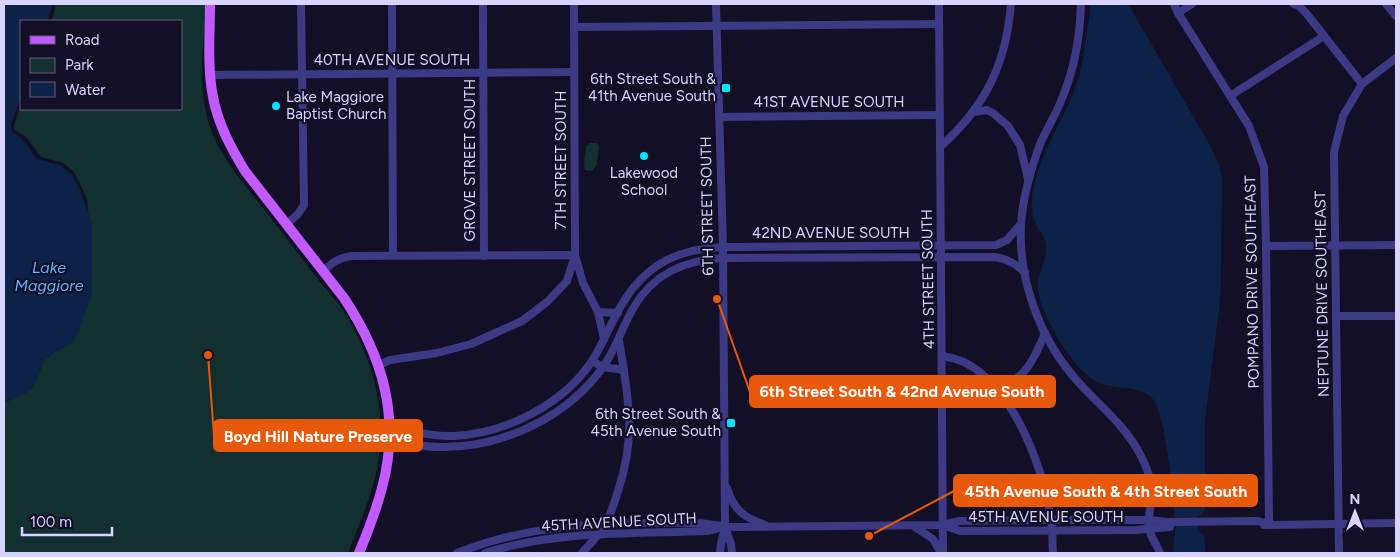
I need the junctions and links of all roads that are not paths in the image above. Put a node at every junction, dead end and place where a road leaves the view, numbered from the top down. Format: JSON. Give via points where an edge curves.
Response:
{"nodes":[{"id":1,"x":210,"y":4,"type":"edge"},
{"id":2,"x":301,"y":4,"type":"edge"},
{"id":3,"x":392,"y":4,"type":"edge"},
{"id":4,"x":482,"y":4,"type":"edge"},
{"id":5,"x":574,"y":4,"type":"edge"},
{"id":6,"x":716,"y":4,"type":"edge"},
{"id":7,"x":939,"y":4,"type":"edge"},
{"id":8,"x":1011,"y":4,"type":"edge"},
{"id":9,"x":1081,"y":4,"type":"edge"},
{"id":10,"x":1174,"y":4,"type":"edge"},
{"id":11,"x":1192,"y":4,"type":"edge"},
{"id":12,"x":1294,"y":4,"type":"edge"},
{"id":13,"x":1386,"y":4,"type":"edge"},
{"id":14,"x":1178,"y":13,"type":"junction"},
{"id":15,"x":1396,"y":16,"type":"edge"},
{"id":16,"x":939,"y":24,"type":"junction"},
{"id":17,"x":716,"y":26,"type":"junction"},
{"id":18,"x":574,"y":28,"type":"junction"},
{"id":19,"x":1324,"y":36,"type":"junction"},
{"id":20,"x":1396,"y":58,"type":"edge"},
{"id":21,"x":574,"y":72,"type":"junction"},
{"id":22,"x":392,"y":73,"type":"junction"},
{"id":23,"x":483,"y":73,"type":"junction"},
{"id":24,"x":301,"y":74,"type":"junction"},
{"id":25,"x":210,"y":75,"type":"junction"},
{"id":26,"x":1362,"y":84,"type":"junction"},
{"id":27,"x":987,"y":92,"type":"junction"},
{"id":28,"x":1230,"y":96,"type":"junction"},
{"id":29,"x":973,"y":112,"type":"junction"},
{"id":30,"x":993,"y":113,"type":"junction"},
{"id":31,"x":940,"y":115,"type":"junction"},
{"id":32,"x":719,"y":117,"type":"junction"},
{"id":33,"x":1020,"y":145,"type":"junction"},
{"id":34,"x":1040,"y":145,"type":"junction"},
{"id":35,"x":940,"y":147,"type":"junction"},
{"id":36,"x":1028,"y":183,"type":"junction"},
{"id":37,"x":287,"y":224,"type":"junction"},
{"id":38,"x":1021,"y":224,"type":"junction"},
{"id":39,"x":1396,"y":245,"type":"edge"},
{"id":40,"x":941,"y":246,"type":"junction"},
{"id":41,"x":1266,"y":246,"type":"junction"},
{"id":42,"x":1336,"y":246,"type":"junction"},
{"id":43,"x":723,"y":247,"type":"junction"},
{"id":44,"x":777,"y":247,"type":"junction"},
{"id":45,"x":393,"y":255,"type":"junction"},
{"id":46,"x":575,"y":255,"type":"junction"},
{"id":47,"x":484,"y":256,"type":"junction"},
{"id":48,"x":723,"y":258,"type":"junction"},
{"id":49,"x":777,"y":258,"type":"junction"},
{"id":50,"x":941,"y":258,"type":"junction"},
{"id":51,"x":323,"y":272,"type":"junction"},
{"id":52,"x":1025,"y":272,"type":"junction"},
{"id":53,"x":598,"y":312,"type":"junction"},
{"id":54,"x":618,"y":313,"type":"junction"},
{"id":55,"x":1337,"y":316,"type":"junction"},
{"id":56,"x":1396,"y":316,"type":"edge"},
{"id":57,"x":1045,"y":333,"type":"junction"},
{"id":58,"x":604,"y":339,"type":"junction"},
{"id":59,"x":619,"y":340,"type":"junction"},
{"id":60,"x":942,"y":356,"type":"junction"},
{"id":61,"x":592,"y":362,"type":"junction"},
{"id":62,"x":379,"y":364,"type":"junction"},
{"id":63,"x":603,"y":367,"type":"junction"},
{"id":64,"x":624,"y":370,"type":"junction"},
{"id":65,"x":996,"y":388,"type":"junction"},
{"id":66,"x":389,"y":426,"type":"junction"},
{"id":67,"x":389,"y":441,"type":"junction"},
{"id":68,"x":725,"y":482,"type":"junction"},
{"id":69,"x":1051,"y":520,"type":"junction"},
{"id":70,"x":1148,"y":520,"type":"junction"},
{"id":71,"x":606,"y":523,"type":"junction"},
{"id":72,"x":1338,"y":523,"type":"junction"},
{"id":73,"x":1396,"y":523,"type":"edge"},
{"id":74,"x":1175,"y":524,"type":"junction"},
{"id":75,"x":1269,"y":524,"type":"junction"},
{"id":76,"x":943,"y":525,"type":"junction"},
{"id":77,"x":914,"y":526,"type":"junction"},
{"id":78,"x":725,"y":527,"type":"junction"},
{"id":79,"x":770,"y":527,"type":"junction"},
{"id":80,"x":1149,"y":529,"type":"junction"},
{"id":81,"x":1051,"y":530,"type":"junction"},
{"id":82,"x":598,"y":534,"type":"junction"},
{"id":83,"x":359,"y":553,"type":"edge"},
{"id":84,"x":457,"y":553,"type":"edge"},
{"id":85,"x":485,"y":553,"type":"edge"},
{"id":86,"x":582,"y":553,"type":"edge"},
{"id":87,"x":720,"y":553,"type":"edge"},
{"id":88,"x":732,"y":553,"type":"edge"},
{"id":89,"x":942,"y":553,"type":"edge"},
{"id":90,"x":1053,"y":553,"type":"edge"},
{"id":91,"x":1160,"y":553,"type":"edge"},
{"id":92,"x":1339,"y":553,"type":"edge"}],
"edges":[{"from":1,"to":25,"type":"main road"},
{"from":2,"to":24,"type":"street"},
{"from":3,"to":22,"type":"street"},
{"from":4,"to":23,"type":"street","name":"GROVE STREET SOUTH"},
{"from":5,"to":18,"type":"street","name":"7TH STREET SOUTH"},
{"from":6,"to":17,"type":"street","name":"6TH STREET SOUTH"},
{"from":7,"to":16,"type":"street","name":"4TH STREET SOUTH"},
{"from":8,"to":27,"type":"street","via":[[1003,55]]},
{"from":9,"to":34,"type":"street","via":[[1078,46],[1072,70]]},
{"from":10,"to":14,"type":"street","name":"POMPANO DRIVE SOUTHEAST"},
{"from":11,"to":14,"type":"street"},
{"from":12,"to":19,"type":"street","via":[[1306,13]]},
{"from":13,"to":15,"type":"street"},
{"from":14,"to":28,"type":"street","name":"POMPANO DRIVE SOUTHEAST"},
{"from":16,"to":17,"type":"street"},
{"from":16,"to":31,"type":"street","name":"4TH STREET SOUTH"},
{"from":17,"to":18,"type":"street"},
{"from":17,"to":32,"type":"street","name":"6TH STREET SOUTH"},
{"from":18,"to":21,"type":"street","name":"7TH STREET SOUTH"},
{"from":19,"to":26,"type":"street"},
{"from":19,"to":28,"type":"street"},
{"from":20,"to":26,"type":"street","name":"NEPTUNE DRIVE SOUTHEAST"},
{"from":21,"to":23,"type":"street","name":"40TH AVENUE SOUTH"},
{"from":21,"to":46,"type":"street","name":"7TH STREET SOUTH"},
{"from":22,"to":23,"type":"street","name":"40TH AVENUE SOUTH"},
{"from":22,"to":24,"type":"street","name":"40TH AVENUE SOUTH"},
{"from":22,"to":45,"type":"street"},
{"from":23,"to":47,"type":"street","name":"GROVE STREET SOUTH"},
{"from":24,"to":25,"type":"street","name":"40TH AVENUE SOUTH"},
{"from":24,"to":37,"type":"street","via":[[304,205]]},
{"from":25,"to":37,"type":"main road","via":[[218,115],[233,151]]},
{"from":26,"to":42,"type":"street","name":"NEPTUNE DRIVE SOUTHEAST","via":[[1343,116],[1334,152]]},
{"from":27,"to":29,"type":"street"},
{"from":27,"to":30,"type":"street"},
{"from":28,"to":41,"type":"street","name":"POMPANO DRIVE SOUTHEAST","via":[[1249,126],[1264,167]]},
{"from":29,"to":30,"type":"street","via":[[987,110]]},
{"from":29,"to":35,"type":"street"},
{"from":30,"to":33,"type":"street","via":[[1008,126]]},
{"from":31,"to":32,"type":"street","name":"41ST AVENUE SOUTH"},
{"from":31,"to":35,"type":"street","name":"4TH STREET SOUTH"},
{"from":32,"to":43,"type":"street","name":"6TH STREET SOUTH"},
{"from":33,"to":34,"type":"street","via":[[1033,149]]},
{"from":33,"to":36,"type":"street"},
{"from":34,"to":36,"type":"street"},
{"from":35,"to":40,"type":"street","name":"4TH STREET SOUTH"},
{"from":36,"to":38,"type":"street"},
{"from":37,"to":51,"type":"main road"},
{"from":38,"to":40,"type":"street","name":"42ND AVENUE SOUTH","via":[[1008,240],[996,245]]},
{"from":38,"to":52,"type":"street"},
{"from":39,"to":42,"type":"street"},
{"from":40,"to":44,"type":"street","name":"42ND AVENUE SOUTH"},
{"from":40,"to":50,"type":"street","name":"4TH STREET SOUTH"},
{"from":41,"to":42,"type":"street"},
{"from":41,"to":75,"type":"street","name":"POMPANO DRIVE SOUTHEAST"},
{"from":42,"to":55,"type":"street","name":"NEPTUNE DRIVE SOUTHEAST"},
{"from":43,"to":44,"type":"street","name":"42ND AVENUE SOUTH"},
{"from":43,"to":48,"type":"street","name":"6TH STREET SOUTH"},
{"from":43,"to":54,"type":"street","name":"42ND AVENUE SOUTH","via":[[689,250],[671,257],[635,286]]},
{"from":44,"to":49,"type":"street"},
{"from":45,"to":47,"type":"street"},
{"from":45,"to":51,"type":"street","via":[[342,257]]},
{"from":46,"to":47,"type":"street"},
{"from":46,"to":53,"type":"street","name":"7TH STREET SOUTH","via":[[583,284]]},
{"from":46,"to":62,"type":"street","via":[[567,281],[522,321],[470,344]]},
{"from":48,"to":49,"type":"street","name":"42ND AVENUE SOUTH"},
{"from":48,"to":59,"type":"street","name":"42ND AVENUE SOUTH","via":[[695,261],[666,273],[643,295]]},
{"from":48,"to":68,"type":"street","name":"6TH STREET SOUTH"},
{"from":49,"to":50,"type":"street","name":"42ND AVENUE SOUTH"},
{"from":50,"to":52,"type":"street","name":"42ND AVENUE SOUTH","via":[[1006,259]]},
{"from":50,"to":60,"type":"street","name":"4TH STREET SOUTH"},
{"from":51,"to":62,"type":"main road","via":[[359,320]]},
{"from":52,"to":57,"type":"street"},
{"from":53,"to":54,"type":"street"},
{"from":53,"to":58,"type":"street","name":"7TH STREET SOUTH"},
{"from":54,"to":58,"type":"street","name":"42ND AVENUE SOUTH"},
{"from":55,"to":56,"type":"street"},
{"from":55,"to":72,"type":"street","name":"NEPTUNE DRIVE SOUTHEAST"},
{"from":57,"to":65,"type":"street","via":[[1028,368],[1007,386]]},
{"from":57,"to":70,"type":"street","via":[[1068,370],[1116,419],[1140,454],[1151,482]]},
{"from":58,"to":61,"type":"street","name":"42ND AVENUE SOUTH"},
{"from":59,"to":63,"type":"street","name":"42ND AVENUE SOUTH"},
{"from":59,"to":64,"type":"street"},
{"from":60,"to":65,"type":"street","via":[[965,362]]},
{"from":60,"to":76,"type":"street","name":"4TH STREET SOUTH"},
{"from":61,"to":63,"type":"street"},
{"from":61,"to":66,"type":"street","name":"42ND AVENUE SOUTH","via":[[556,398],[520,419],[498,427],[452,436]]},
{"from":62,"to":66,"type":"main road"},
{"from":63,"to":64,"type":"street"},
{"from":63,"to":67,"type":"street","name":"42ND AVENUE SOUTH","via":[[563,407],[506,436],[443,447]]},
{"from":64,"to":71,"type":"street","via":[[630,422],[628,455]]},
{"from":65,"to":69,"type":"street","via":[[1023,429]]},
{"from":66,"to":67,"type":"main road"},
{"from":67,"to":83,"type":"main road","via":[[383,487]]},
{"from":68,"to":78,"type":"street","name":"6TH STREET SOUTH"},
{"from":68,"to":79,"type":"street","via":[[738,510]]},
{"from":69,"to":70,"type":"street","name":"45TH AVENUE SOUTH"},
{"from":69,"to":76,"type":"street","name":"45TH AVENUE SOUTH","via":[[959,521]]},
{"from":69,"to":81,"type":"street"},
{"from":70,"to":74,"type":"street","name":"45TH AVENUE SOUTH"},
{"from":70,"to":80,"type":"street"},
{"from":71,"to":78,"type":"street","name":"45TH AVENUE SOUTH","via":[[708,523]]},
{"from":71,"to":82,"type":"street"},
{"from":71,"to":84,"type":"street","name":"45TH AVENUE SOUTH","via":[[521,533]]},
{"from":72,"to":73,"type":"street"},
{"from":72,"to":75,"type":"street"},
{"from":72,"to":92,"type":"street","name":"NEPTUNE DRIVE SOUTHEAST"},
{"from":74,"to":75,"type":"street","via":[[1258,521]]},
{"from":74,"to":80,"type":"street","name":"45TH AVENUE SOUTH"},
{"from":76,"to":77,"type":"street","name":"45TH AVENUE SOUTH"},
{"from":76,"to":81,"type":"street","name":"45TH AVENUE SOUTH","via":[[960,531]]},
{"from":76,"to":89,"type":"street","name":"4TH STREET SOUTH"},
{"from":77,"to":79,"type":"street","name":"45TH AVENUE SOUTH"},
{"from":77,"to":89,"type":"street","via":[[928,534]]},
{"from":78,"to":79,"type":"street","name":"45TH AVENUE SOUTH"},
{"from":78,"to":82,"type":"street","name":"45TH AVENUE SOUTH","via":[[708,531]]},
{"from":78,"to":87,"type":"street","name":"6TH STREET SOUTH"},
{"from":78,"to":88,"type":"street","name":"6TH STREET SOUTH"},
{"from":80,"to":81,"type":"street","name":"45TH AVENUE SOUTH"},
{"from":80,"to":91,"type":"street"},
{"from":81,"to":90,"type":"street"},
{"from":82,"to":85,"type":"street","name":"45TH AVENUE SOUTH","via":[[547,538]]},
{"from":82,"to":86,"type":"street"}]}
